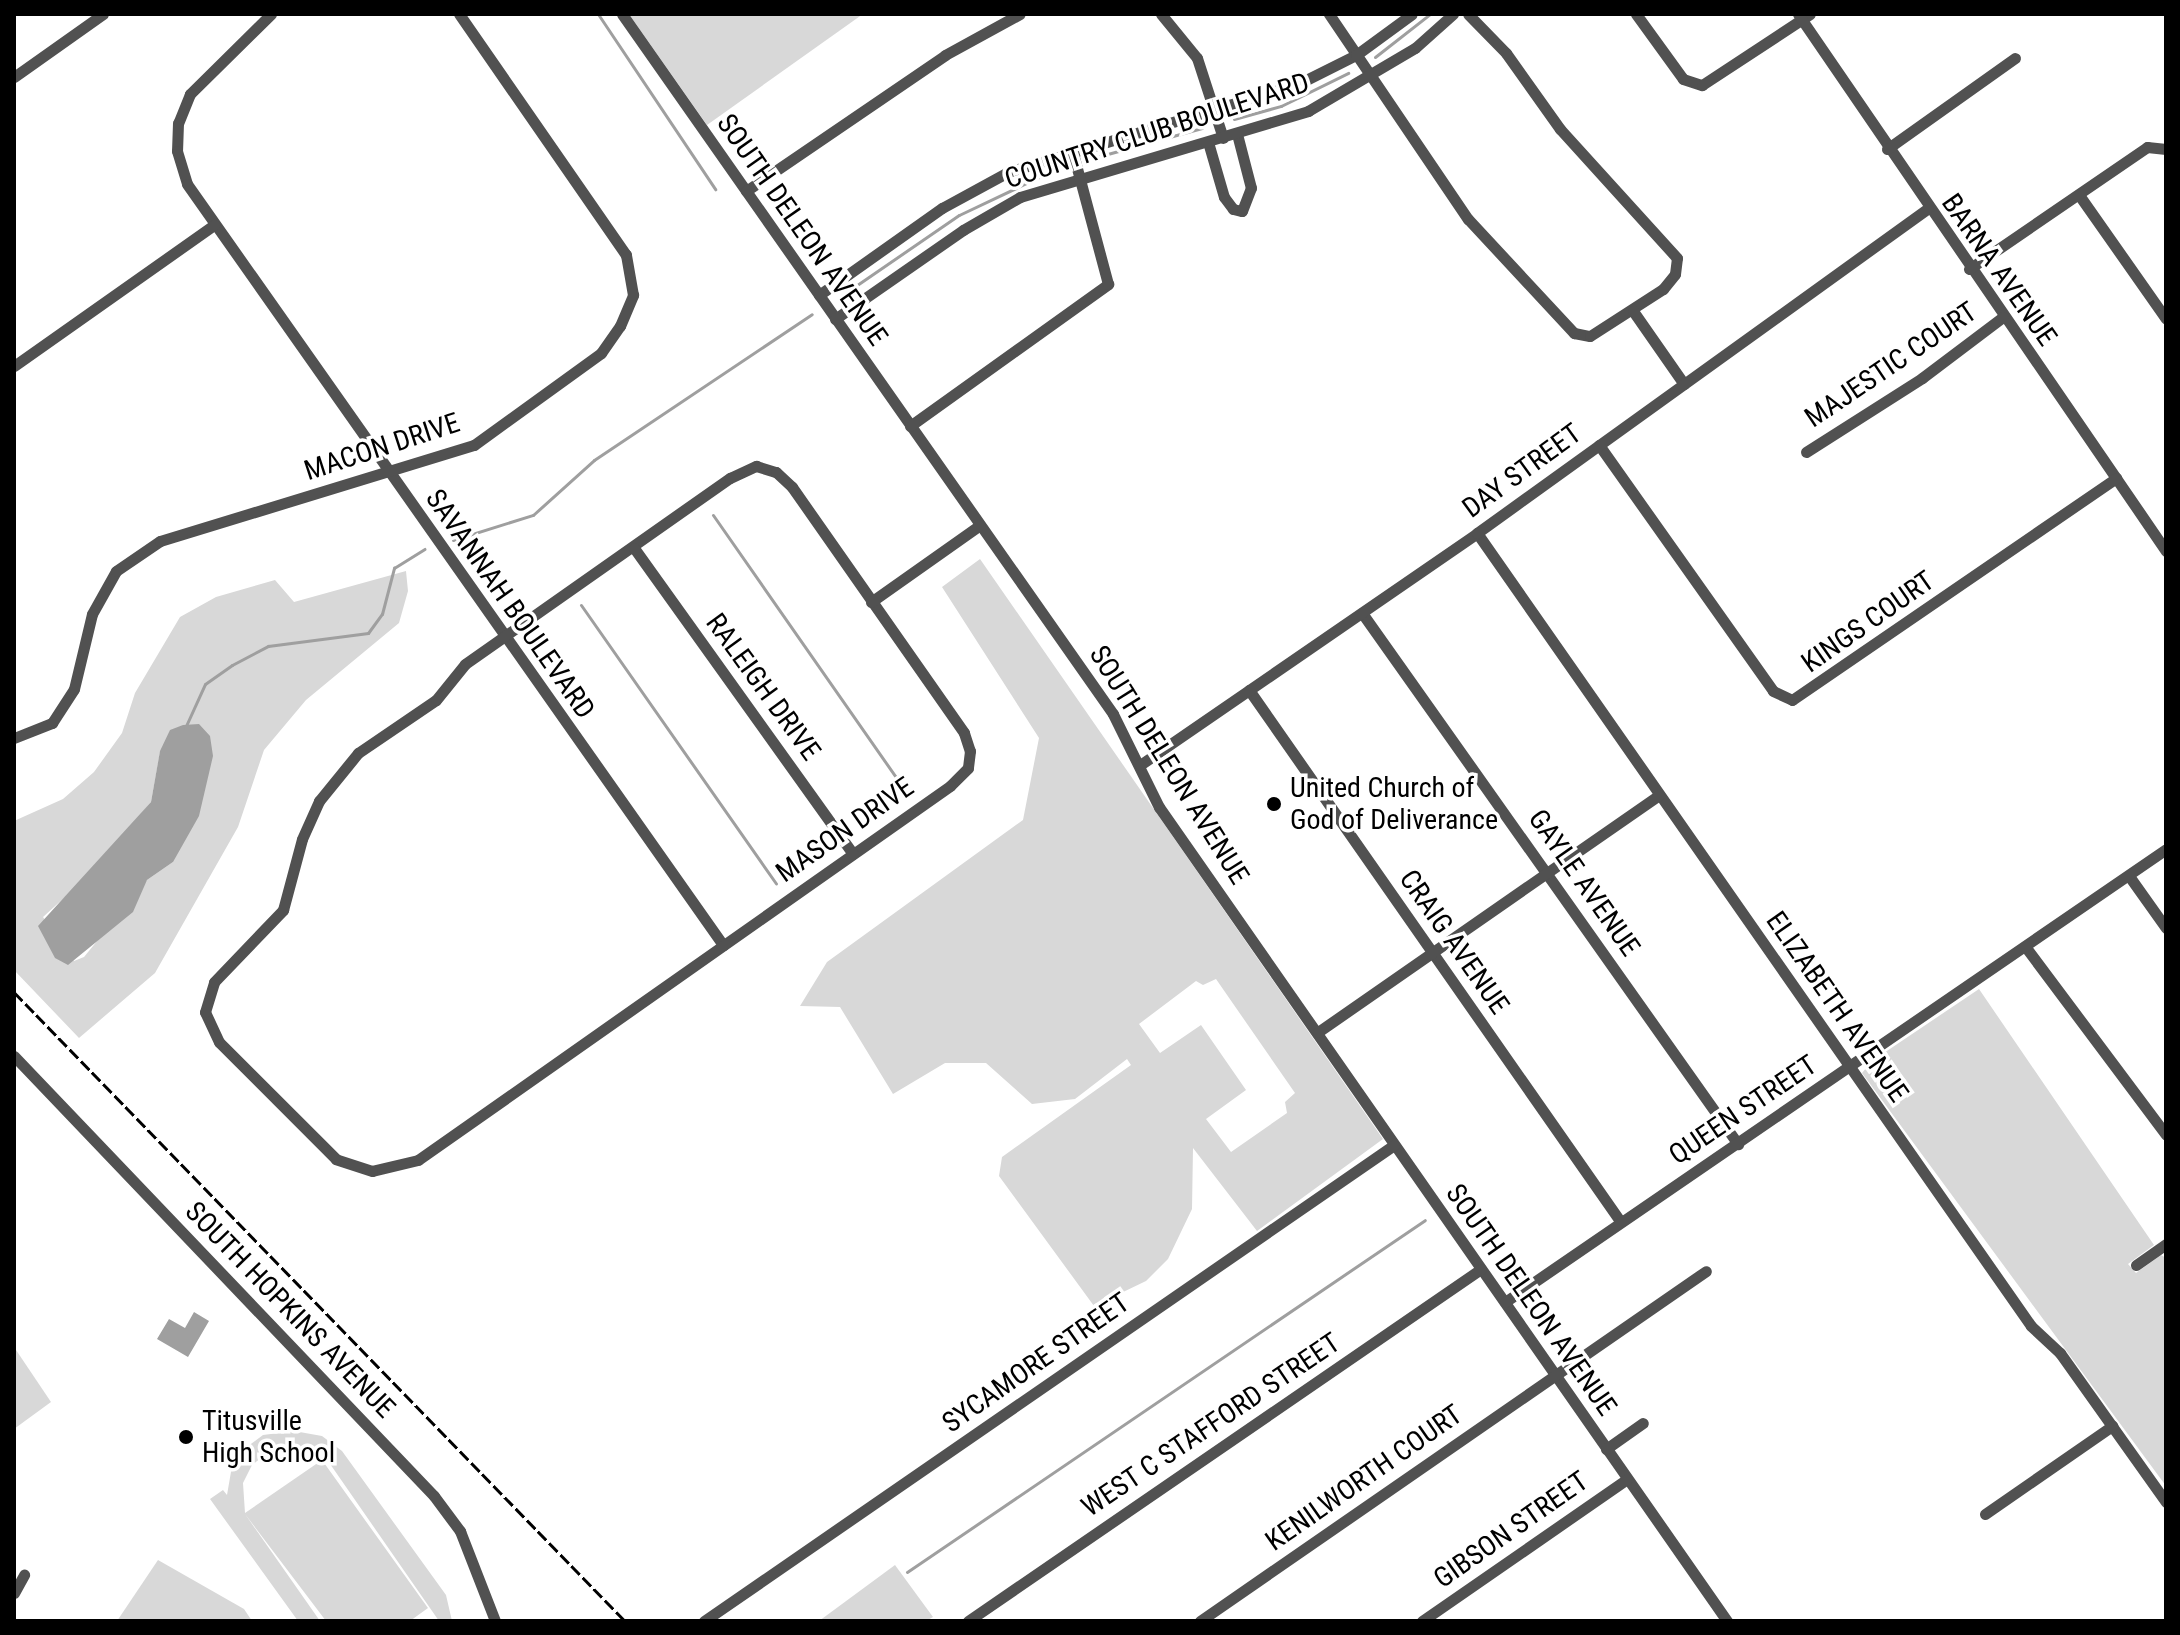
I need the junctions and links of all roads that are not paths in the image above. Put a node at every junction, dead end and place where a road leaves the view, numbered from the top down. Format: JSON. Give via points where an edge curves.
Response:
{"nodes":[{"id":1,"x":103,"y":14,"type":"edge"},
{"id":2,"x":271,"y":14,"type":"edge"},
{"id":3,"x":459,"y":14,"type":"edge"},
{"id":4,"x":622,"y":14,"type":"edge"},
{"id":5,"x":1020,"y":14,"type":"edge"},
{"id":6,"x":1161,"y":14,"type":"edge"},
{"id":7,"x":1329,"y":14,"type":"edge"},
{"id":8,"x":1412,"y":14,"type":"edge"},
{"id":9,"x":1453,"y":14,"type":"edge"},
{"id":10,"x":1468,"y":14,"type":"edge"},
{"id":11,"x":1636,"y":14,"type":"edge"},
{"id":12,"x":1804,"y":16,"type":"edge"},
{"id":13,"x":1356,"y":55,"type":"junction"},
{"id":14,"x":2015,"y":58,"type":"dead end"},
{"id":15,"x":14,"y":77,"type":"edge"},
{"id":16,"x":1371,"y":77,"type":"junction"},
{"id":17,"x":1217,"y":112,"type":"junction"},
{"id":18,"x":1237,"y":134,"type":"junction"},
{"id":19,"x":1223,"y":138,"type":"junction"},
{"id":20,"x":1208,"y":142,"type":"junction"},
{"id":21,"x":1887,"y":149,"type":"junction"},
{"id":22,"x":2166,"y":149,"type":"edge"},
{"id":23,"x":1072,"y":150,"type":"junction"},
{"id":24,"x":1080,"y":177,"type":"junction"},
{"id":25,"x":746,"y":191,"type":"junction"},
{"id":26,"x":2079,"y":195,"type":"junction"},
{"id":27,"x":1927,"y":209,"type":"junction"},
{"id":28,"x":214,"y":225,"type":"junction"},
{"id":29,"x":1969,"y":269,"type":"junction"},
{"id":30,"x":819,"y":295,"type":"junction"},
{"id":31,"x":1633,"y":311,"type":"junction"},
{"id":32,"x":2003,"y":317,"type":"junction"},
{"id":33,"x":835,"y":319,"type":"junction"},
{"id":34,"x":2166,"y":319,"type":"edge"},
{"id":35,"x":14,"y":366,"type":"edge"},
{"id":36,"x":1684,"y":384,"type":"junction"},
{"id":37,"x":910,"y":426,"type":"junction"},
{"id":38,"x":1599,"y":445,"type":"junction"},
{"id":39,"x":1806,"y":452,"type":"dead end"},
{"id":40,"x":389,"y":472,"type":"junction"},
{"id":41,"x":2116,"y":478,"type":"junction"},
{"id":42,"x":980,"y":525,"type":"junction"},
{"id":43,"x":1477,"y":533,"type":"junction"},
{"id":44,"x":634,"y":548,"type":"junction"},
{"id":45,"x":2166,"y":551,"type":"edge"},
{"id":46,"x":871,"y":602,"type":"junction"},
{"id":47,"x":1362,"y":613,"type":"junction"},
{"id":48,"x":504,"y":638,"type":"junction"},
{"id":49,"x":1249,"y":690,"type":"junction"},
{"id":50,"x":14,"y":738,"type":"edge"},
{"id":51,"x":1140,"y":765,"type":"junction"},
{"id":52,"x":1659,"y":795,"type":"junction"},
{"id":53,"x":2166,"y":849,"type":"edge"},
{"id":54,"x":853,"y":854,"type":"junction"},
{"id":55,"x":1547,"y":873,"type":"junction"},
{"id":56,"x":2129,"y":876,"type":"junction"},
{"id":57,"x":2166,"y":928,"type":"edge"},
{"id":58,"x":723,"y":945,"type":"junction"},
{"id":59,"x":2027,"y":949,"type":"junction"},
{"id":60,"x":1432,"y":953,"type":"junction"},
{"id":61,"x":1318,"y":1032,"type":"junction"},
{"id":62,"x":14,"y":1056,"type":"edge"},
{"id":63,"x":1850,"y":1067,"type":"junction"},
{"id":64,"x":2166,"y":1135,"type":"edge"},
{"id":65,"x":1738,"y":1144,"type":"junction"},
{"id":66,"x":1394,"y":1145,"type":"junction"},
{"id":67,"x":1620,"y":1221,"type":"junction"},
{"id":68,"x":2166,"y":1244,"type":"edge"},
{"id":69,"x":2136,"y":1265,"type":"dead end"},
{"id":70,"x":1481,"y":1269,"type":"junction"},
{"id":71,"x":1706,"y":1271,"type":"dead end"},
{"id":72,"x":1505,"y":1302,"type":"junction"},
{"id":73,"x":1555,"y":1374,"type":"junction"},
{"id":74,"x":1643,"y":1423,"type":"dead end"},
{"id":75,"x":2112,"y":1426,"type":"junction"},
{"id":76,"x":1606,"y":1449,"type":"junction"},
{"id":77,"x":1627,"y":1479,"type":"junction"},
{"id":78,"x":2166,"y":1502,"type":"edge"},
{"id":79,"x":1985,"y":1514,"type":"dead end"},
{"id":80,"x":24,"y":1575,"type":"dead end"},
{"id":81,"x":14,"y":1593,"type":"edge"},
{"id":82,"x":985,"y":1609,"type":"junction"},
{"id":83,"x":495,"y":1621,"type":"edge"},
{"id":84,"x":704,"y":1621,"type":"edge"},
{"id":85,"x":968,"y":1621,"type":"edge"},
{"id":86,"x":994,"y":1621,"type":"edge"},
{"id":87,"x":1200,"y":1621,"type":"edge"},
{"id":88,"x":1422,"y":1621,"type":"edge"},
{"id":89,"x":1727,"y":1621,"type":"edge"}],
"edges":[{"from":1,"to":15,"type":"street"},
{"from":2,"to":28,"type":"street","name":"SAVANNAH BOULEVARD","via":[[190,94],[178,123],[177,151],[187,184]]},
{"from":3,"to":40,"type":"street","name":"MACON DRIVE","via":[[626,255],[633,295],[601,353],[563,381],[474,445]]},
{"from":4,"to":25,"type":"street","name":"SOUTH DELEON AVENUE"},
{"from":5,"to":25,"type":"street","via":[[945,55]]},
{"from":6,"to":17,"type":"street","via":[[1197,58]]},
{"from":7,"to":13,"type":"street"},
{"from":8,"to":13,"type":"street","name":"COUNTRY CLUB BOULEVARD"},
{"from":9,"to":16,"type":"street","name":"COUNTRY CLUB BOULEVARD"},
{"from":10,"to":31,"type":"street","via":[[1506,53],[1560,129],[1677,258],[1675,274],[1663,289]]},
{"from":11,"to":12,"type":"street","via":[[1683,79],[1702,85]]},
{"from":12,"to":21,"type":"street","name":"BARNA AVENUE"},
{"from":13,"to":16,"type":"street"},
{"from":13,"to":17,"type":"street","name":"COUNTRY CLUB BOULEVARD","via":[[1298,84]]},
{"from":14,"to":21,"type":"street"},
{"from":16,"to":18,"type":"street","name":"COUNTRY CLUB BOULEVARD","via":[[1308,111]]},
{"from":16,"to":31,"type":"street","via":[[1468,219],[1574,333],[1590,336]]},
{"from":17,"to":19,"type":"street"},
{"from":17,"to":23,"type":"street","name":"COUNTRY CLUB BOULEVARD"},
{"from":18,"to":19,"type":"street","name":"COUNTRY CLUB BOULEVARD"},
{"from":18,"to":20,"type":"street","via":[[1251,188],[1242,211],[1224,197]]},
{"from":19,"to":20,"type":"street","name":"COUNTRY CLUB BOULEVARD"},
{"from":20,"to":24,"type":"street","name":"COUNTRY CLUB BOULEVARD"},
{"from":21,"to":27,"type":"street","name":"BARNA AVENUE"},
{"from":22,"to":26,"type":"street","via":[[2147,147]]},
{"from":23,"to":24,"type":"street"},
{"from":23,"to":30,"type":"street","name":"COUNTRY CLUB BOULEVARD","via":[[1008,172],[942,208]]},
{"from":24,"to":33,"type":"street","name":"COUNTRY CLUB BOULEVARD","via":[[1020,197],[963,230]]},
{"from":24,"to":37,"type":"street","via":[[1108,284]]},
{"from":25,"to":30,"type":"street","name":"SOUTH DELEON AVENUE"},
{"from":26,"to":29,"type":"street"},
{"from":26,"to":34,"type":"street"},
{"from":27,"to":29,"type":"street","name":"BARNA AVENUE"},
{"from":27,"to":36,"type":"street","name":"DAY STREET"},
{"from":28,"to":35,"type":"street"},
{"from":28,"to":40,"type":"street","name":"SAVANNAH BOULEVARD"},
{"from":29,"to":32,"type":"street","name":"BARNA AVENUE"},
{"from":30,"to":33,"type":"street","name":"SOUTH DELEON AVENUE"},
{"from":31,"to":36,"type":"street"},
{"from":32,"to":39,"type":"street","name":"MAJESTIC COURT","via":[[1922,378]]},
{"from":32,"to":41,"type":"street","name":"BARNA AVENUE"},
{"from":33,"to":37,"type":"street","name":"SOUTH DELEON AVENUE"},
{"from":36,"to":38,"type":"street","name":"DAY STREET"},
{"from":37,"to":42,"type":"street","name":"SOUTH DELEON AVENUE"},
{"from":38,"to":41,"type":"street","name":"KINGS COURT","via":[[1773,691],[1792,700]]},
{"from":38,"to":43,"type":"street","name":"DAY STREET"},
{"from":40,"to":48,"type":"street","name":"SAVANNAH BOULEVARD"},
{"from":40,"to":50,"type":"street","name":"MACON DRIVE","via":[[160,541],[116,571],[92,614],[74,689],[52,723]]},
{"from":41,"to":45,"type":"street","name":"BARNA AVENUE"},
{"from":42,"to":46,"type":"street"},
{"from":42,"to":51,"type":"street","name":"SOUTH DELEON AVENUE","via":[[1113,714]]},
{"from":43,"to":47,"type":"street","name":"DAY STREET"},
{"from":43,"to":52,"type":"street","name":"ELIZABETH AVENUE"},
{"from":44,"to":46,"type":"street","name":"MASON DRIVE","via":[[741,471],[763,467],[788,482]]},
{"from":44,"to":48,"type":"street","name":"MASON DRIVE"},
{"from":44,"to":54,"type":"street","name":"RALEIGH DRIVE"},
{"from":46,"to":54,"type":"street","name":"MASON DRIVE","via":[[964,733],[970,757],[957,781]]},
{"from":47,"to":49,"type":"street","name":"DAY STREET"},
{"from":47,"to":55,"type":"street","name":"GAYLE AVENUE"},
{"from":48,"to":58,"type":"street","name":"SAVANNAH BOULEVARD"},
{"from":48,"to":58,"type":"street","name":"MASON DRIVE","via":[[465,664],[431,705],[370,742],[329,786],[302,839],[279,918],[208,994],[206,1018],[214,1036],[328,1154],[356,1168],[390,1170],[429,1153]]},
{"from":49,"to":51,"type":"street","name":"DAY STREET"},
{"from":49,"to":60,"type":"street","name":"CRAIG AVENUE"},
{"from":51,"to":61,"type":"street","name":"SOUTH DELEON AVENUE","via":[[1159,807]]},
{"from":52,"to":55,"type":"street"},
{"from":52,"to":63,"type":"street","name":"ELIZABETH AVENUE"},
{"from":53,"to":56,"type":"street","name":"QUEEN STREET"},
{"from":54,"to":58,"type":"street","name":"MASON DRIVE"},
{"from":55,"to":60,"type":"street"},
{"from":55,"to":65,"type":"street","name":"GAYLE AVENUE"},
{"from":56,"to":57,"type":"street"},
{"from":56,"to":59,"type":"street","name":"QUEEN STREET"},
{"from":59,"to":63,"type":"street","name":"QUEEN STREET"},
{"from":59,"to":64,"type":"street"},
{"from":60,"to":61,"type":"street"},
{"from":60,"to":67,"type":"street","name":"CRAIG AVENUE"},
{"from":61,"to":66,"type":"street","name":"SOUTH DELEON AVENUE"},
{"from":62,"to":83,"type":"street","name":"SOUTH HOPKINS AVENUE","via":[[434,1496],[460,1531]]},
{"from":63,"to":65,"type":"street","name":"QUEEN STREET"},
{"from":63,"to":75,"type":"street","name":"ELIZABETH AVENUE","via":[[2031,1326],[2060,1353]]},
{"from":65,"to":67,"type":"street","name":"QUEEN STREET"},
{"from":66,"to":70,"type":"street","name":"SOUTH DELEON AVENUE"},
{"from":66,"to":84,"type":"street","name":"SYCAMORE STREET"},
{"from":67,"to":72,"type":"street","name":"QUEEN STREET"},
{"from":68,"to":69,"type":"street"},
{"from":70,"to":72,"type":"street","name":"SOUTH DELEON AVENUE"},
{"from":70,"to":82,"type":"street","name":"WEST C STAFFORD STREET"},
{"from":71,"to":73,"type":"street","name":"KENILWORTH COURT"},
{"from":72,"to":73,"type":"street","name":"SOUTH DELEON AVENUE"},
{"from":73,"to":76,"type":"street","name":"SOUTH DELEON AVENUE"},
{"from":73,"to":87,"type":"street","name":"KENILWORTH COURT"},
{"from":74,"to":76,"type":"street"},
{"from":75,"to":78,"type":"street","name":"ELIZABETH AVENUE"},
{"from":75,"to":79,"type":"street"},
{"from":76,"to":77,"type":"street","name":"SOUTH DELEON AVENUE"},
{"from":77,"to":88,"type":"street","name":"GIBSON STREET"},
{"from":77,"to":89,"type":"street","name":"SOUTH DELEON AVENUE"},
{"from":80,"to":81,"type":"street"},
{"from":82,"to":85,"type":"street","name":"WEST C STAFFORD STREET"},
{"from":82,"to":86,"type":"street"}]}
